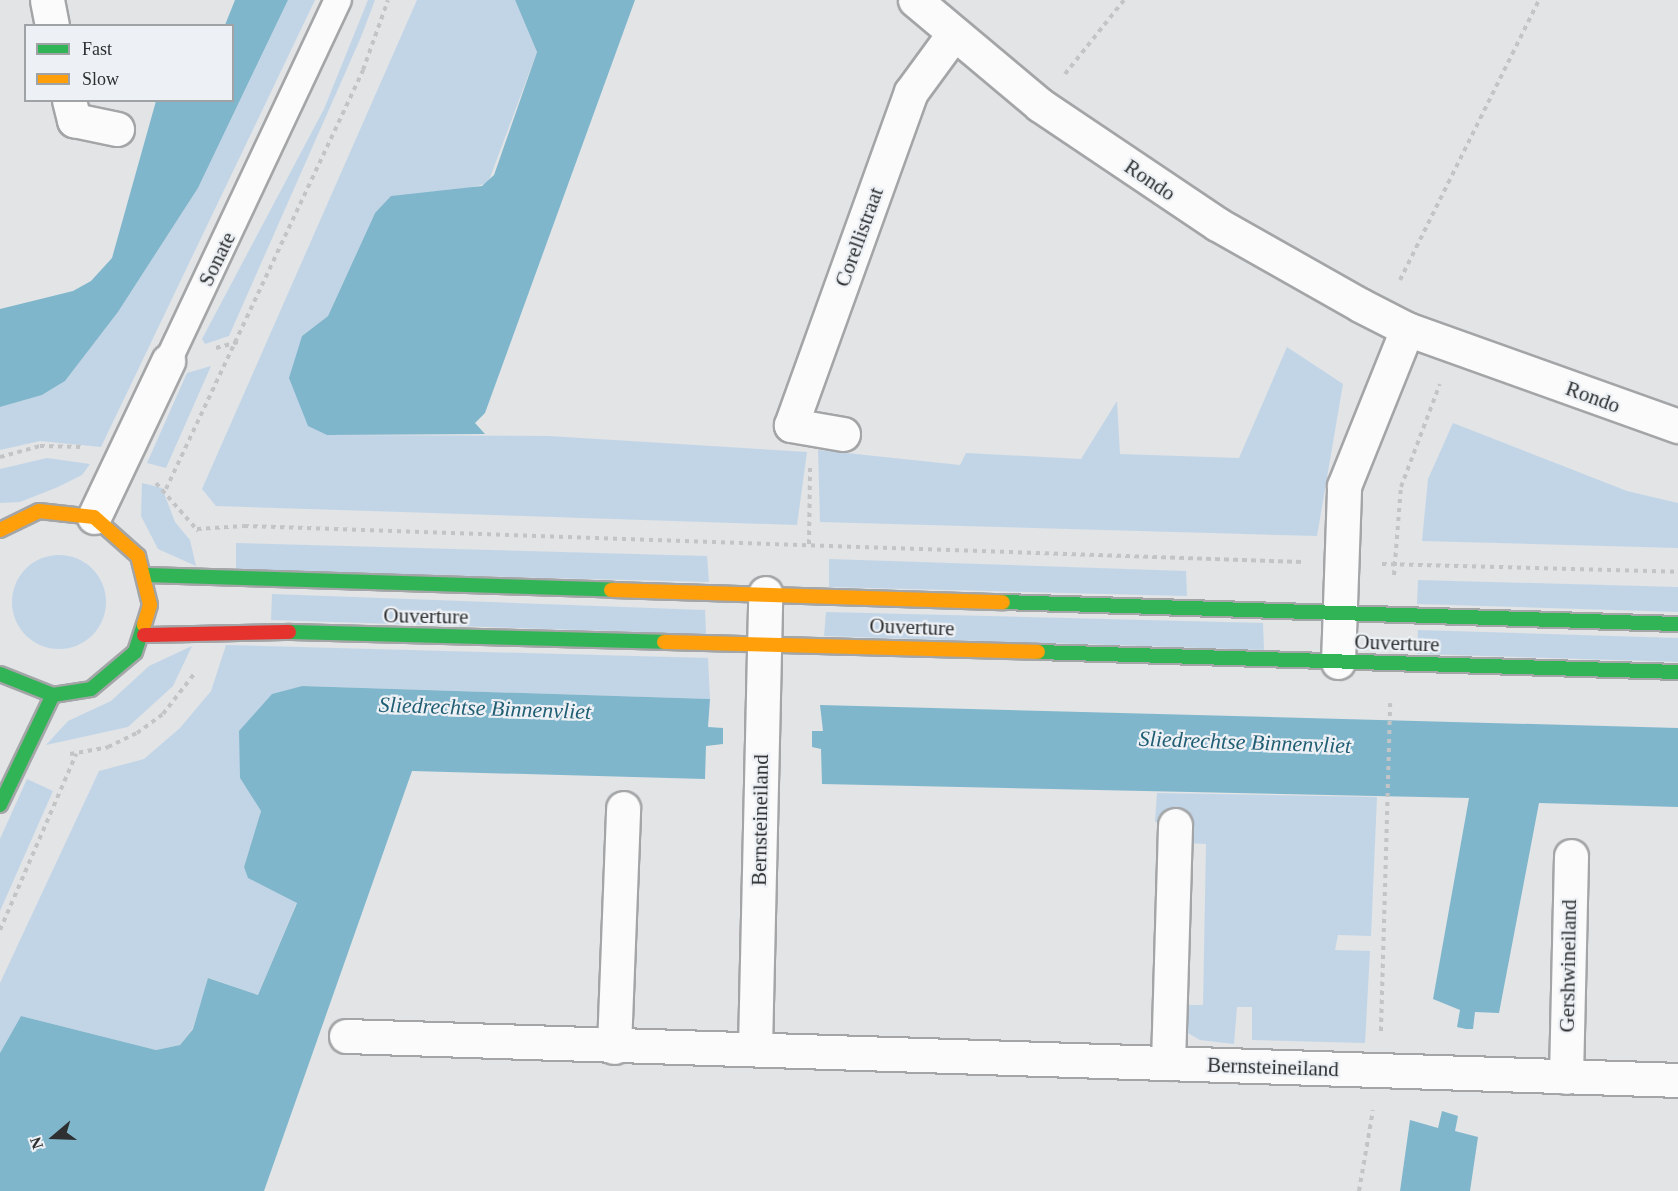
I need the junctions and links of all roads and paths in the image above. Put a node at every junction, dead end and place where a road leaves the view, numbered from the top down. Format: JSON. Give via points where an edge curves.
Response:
{"nodes":[{"id":1,"x":47,"y":0,"type":"edge"},
{"id":2,"x":339,"y":0,"type":"edge"},
{"id":3,"x":388,"y":0,"type":"edge"},
{"id":4,"x":915,"y":0,"type":"edge"},
{"id":5,"x":1124,"y":0,"type":"edge"},
{"id":6,"x":1539,"y":0,"type":"edge"},
{"id":7,"x":52,"y":24,"type":"edge"},
{"id":8,"x":952,"y":36,"type":"junction"},
{"id":9,"x":70,"y":102,"type":"edge"},
{"id":10,"x":1040,"y":105,"type":"junction"},
{"id":11,"x":117,"y":129,"type":"dead end"},
{"id":12,"x":1395,"y":323,"type":"junction"},
{"id":13,"x":1456,"y":347,"type":"junction"},
{"id":14,"x":168,"y":361,"type":"joint"},
{"id":15,"x":1678,"y":426,"type":"edge"},
{"id":16,"x":829,"y":431,"type":"joint"},
{"id":17,"x":94,"y":517,"type":"junction"},
{"id":18,"x":0,"y":530,"type":"edge"},
{"id":19,"x":809,"y":544,"type":"junction"},
{"id":20,"x":1341,"y":563,"type":"junction"},
{"id":21,"x":1394,"y":564,"type":"junction"},
{"id":22,"x":1678,"y":572,"type":"edge"},
{"id":23,"x":146,"y":575,"type":"junction"},
{"id":24,"x":765,"y":593,"type":"junction"},
{"id":25,"x":1338,"y":610,"type":"junction"},
{"id":26,"x":1394,"y":614,"type":"junction"},
{"id":27,"x":1678,"y":624,"type":"edge"},
{"id":28,"x":144,"y":635,"type":"junction"},
{"id":29,"x":764,"y":644,"type":"junction"},
{"id":30,"x":1338,"y":662,"type":"junction"},
{"id":31,"x":1393,"y":663,"type":"junction"},
{"id":32,"x":1678,"y":672,"type":"edge"},
{"id":33,"x":0,"y":674,"type":"edge"},
{"id":34,"x":54,"y":694,"type":"junction"},
{"id":35,"x":76,"y":754,"type":"dead end"},
{"id":36,"x":0,"y":805,"type":"edge"},
{"id":37,"x":623,"y":808,"type":"dead end"},
{"id":38,"x":1175,"y":825,"type":"dead end"},
{"id":39,"x":1570,"y":856,"type":"dead end"},
{"id":40,"x":0,"y":930,"type":"edge"},
{"id":41,"x":346,"y":1036,"type":"dead end"},
{"id":42,"x":614,"y":1047,"type":"junction"},
{"id":43,"x":755,"y":1048,"type":"junction"},
{"id":44,"x":1167,"y":1063,"type":"junction"},
{"id":45,"x":1379,"y":1070,"type":"junction"},
{"id":46,"x":1566,"y":1077,"type":"junction"},
{"id":47,"x":1678,"y":1080,"type":"edge"},
{"id":48,"x":1359,"y":1191,"type":"edge"}],
"edges":[{"from":1,"to":7,"type":"street"},
{"from":2,"to":14,"type":"lane","name":"Sonate"},
{"from":3,"to":19,"type":"path","via":[[363,70],[166,489],[197,530],[244,526]]},
{"from":4,"to":8,"type":"street","name":"Rondo"},
{"from":5,"to":10,"type":"path"},
{"from":6,"to":12,"type":"path"},
{"from":8,"to":10,"type":"street","name":"Rondo"},
{"from":8,"to":16,"type":"street","name":"Corellistraat","via":[[911,92],[791,425]]},
{"from":9,"to":11,"type":"street","via":[[74,120]]},
{"from":10,"to":12,"type":"street","name":"Rondo","via":[[1216,224]]},
{"from":12,"to":13,"type":"street","name":"Rondo"},
{"from":12,"to":20,"type":"street","via":[[1344,486]]},
{"from":13,"to":15,"type":"street","name":"Rondo"},
{"from":13,"to":21,"type":"path","via":[[1401,487]]},
{"from":14,"to":17,"type":"street","name":"Sonate"},
{"from":16,"to":19,"type":"path"},
{"from":17,"to":18,"type":"street","via":[[77,511],[39,511]]},
{"from":17,"to":23,"type":"street","via":[[126,540]]},
{"from":19,"to":20,"type":"path"},
{"from":20,"to":21,"type":"path"},
{"from":20,"to":25,"type":"street"},
{"from":21,"to":22,"type":"path"},
{"from":21,"to":26,"type":"path"},
{"from":23,"to":24,"type":"street","name":"Ouverture"},
{"from":23,"to":28,"type":"street","via":[[150,605]]},
{"from":24,"to":25,"type":"street","name":"Ouverture"},
{"from":24,"to":29,"type":"street","name":"Bernsteineiland"},
{"from":25,"to":26,"type":"street","name":"Ouverture"},
{"from":25,"to":30,"type":"street"},
{"from":26,"to":27,"type":"street","name":"Ouverture"},
{"from":28,"to":29,"type":"street","name":"Ouverture","via":[[274,632]]},
{"from":28,"to":34,"type":"street","via":[[108,680]]},
{"from":29,"to":30,"type":"street","name":"Ouverture"},
{"from":29,"to":43,"type":"street","name":"Bernsteineiland"},
{"from":30,"to":31,"type":"street","name":"Ouverture"},
{"from":31,"to":32,"type":"street","name":"Ouverture"},
{"from":31,"to":45,"type":"path"},
{"from":33,"to":34,"type":"street","via":[[29,690]]},
{"from":34,"to":36,"type":"street"},
{"from":35,"to":40,"type":"path"},
{"from":37,"to":42,"type":"street"},
{"from":38,"to":44,"type":"street"},
{"from":39,"to":46,"type":"street","name":"Gershwineiland"},
{"from":41,"to":42,"type":"street","name":"Bernsteineiland"},
{"from":42,"to":43,"type":"street","name":"Bernsteineiland"},
{"from":43,"to":44,"type":"street","name":"Bernsteineiland"},
{"from":44,"to":45,"type":"street","name":"Bernsteineiland"},
{"from":45,"to":46,"type":"street"},
{"from":45,"to":48,"type":"path"},
{"from":46,"to":47,"type":"street"}]}
